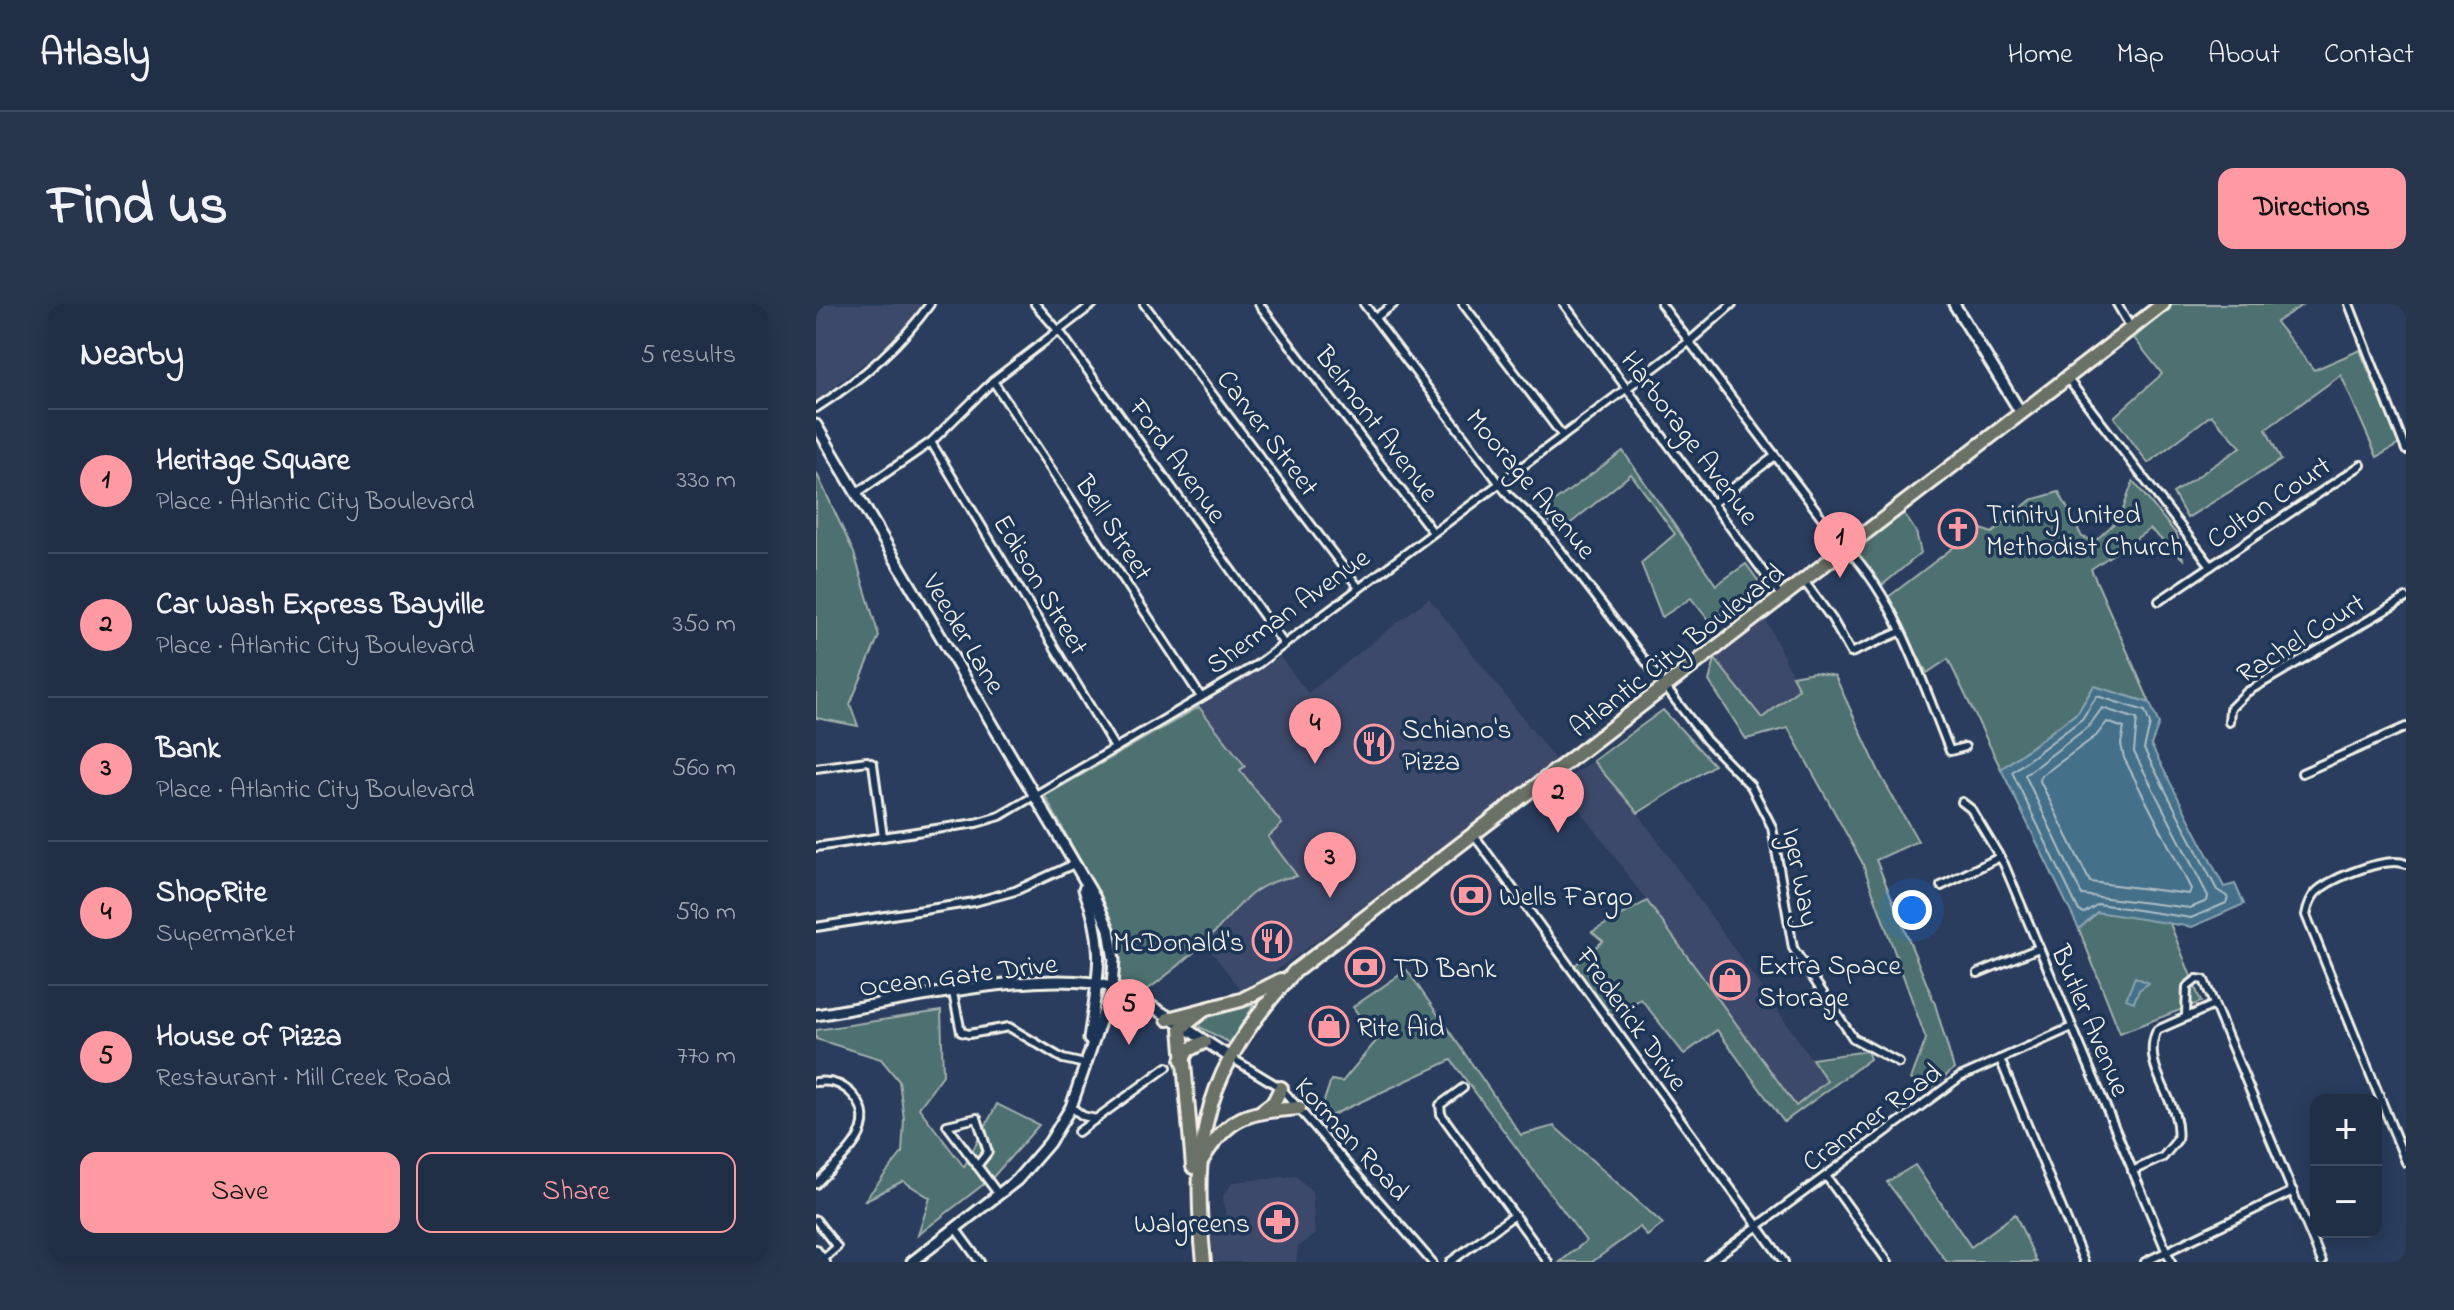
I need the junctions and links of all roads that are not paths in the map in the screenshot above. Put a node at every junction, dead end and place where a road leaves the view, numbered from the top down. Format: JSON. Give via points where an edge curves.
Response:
{"nodes":[{"id":1,"x":930,"y":304,"type":"edge"},
{"id":2,"x":1035,"y":304,"type":"edge"},
{"id":3,"x":1093,"y":304,"type":"edge"},
{"id":4,"x":1144,"y":304,"type":"edge"},
{"id":5,"x":1259,"y":304,"type":"edge"},
{"id":6,"x":1364,"y":304,"type":"edge"},
{"id":7,"x":1394,"y":304,"type":"edge"},
{"id":8,"x":1463,"y":304,"type":"edge"},
{"id":9,"x":1564,"y":304,"type":"edge"},
{"id":10,"x":1661,"y":304,"type":"edge"},
{"id":11,"x":1732,"y":304,"type":"edge"},
{"id":12,"x":1954,"y":304,"type":"edge"},
{"id":13,"x":2117,"y":304,"type":"edge"},
{"id":14,"x":2163,"y":304,"type":"edge"},
{"id":15,"x":2349,"y":304,"type":"edge"},
{"id":16,"x":1375,"y":318,"type":"junction"},
{"id":17,"x":2131,"y":328,"type":"junction"},
{"id":18,"x":1058,"y":330,"type":"junction"},
{"id":19,"x":1690,"y":341,"type":"junction"},
{"id":20,"x":2067,"y":378,"type":"junction"},
{"id":21,"x":993,"y":381,"type":"junction"},
{"id":22,"x":1626,"y":388,"type":"junction"},
{"id":23,"x":816,"y":408,"type":"edge"},
{"id":24,"x":2021,"y":413,"type":"junction"},
{"id":25,"x":816,"y":425,"type":"edge"},
{"id":26,"x":1562,"y":435,"type":"junction"},
{"id":27,"x":931,"y":442,"type":"junction"},
{"id":28,"x":2406,"y":450,"type":"edge"},
{"id":29,"x":1775,"y":456,"type":"junction"},
{"id":30,"x":2361,"y":465,"type":"dead end"},
{"id":31,"x":1499,"y":484,"type":"junction"},
{"id":32,"x":857,"y":493,"type":"junction"},
{"id":33,"x":1713,"y":503,"type":"junction"},
{"id":34,"x":1432,"y":531,"type":"junction"},
{"id":35,"x":1847,"y":548,"type":"junction"},
{"id":36,"x":2211,"y":566,"type":"junction"},
{"id":37,"x":1804,"y":581,"type":"junction"},
{"id":38,"x":1359,"y":588,"type":"junction"},
{"id":39,"x":1782,"y":597,"type":"junction"},
{"id":40,"x":2406,"y":598,"type":"edge"},
{"id":41,"x":2159,"y":601,"type":"dead end"},
{"id":42,"x":1900,"y":632,"type":"junction"},
{"id":43,"x":1284,"y":644,"type":"junction"},
{"id":44,"x":1666,"y":689,"type":"junction"},
{"id":45,"x":1201,"y":697,"type":"junction"},
{"id":46,"x":2229,"y":722,"type":"dead end"},
{"id":47,"x":2406,"y":727,"type":"edge"},
{"id":48,"x":1965,"y":747,"type":"dead end"},
{"id":49,"x":1115,"y":748,"type":"junction"},
{"id":50,"x":816,"y":768,"type":"edge"},
{"id":51,"x":2302,"y":773,"type":"dead end"},
{"id":52,"x":1035,"y":796,"type":"junction"},
{"id":53,"x":1962,"y":802,"type":"dead end"},
{"id":54,"x":1474,"y":835,"type":"junction"},
{"id":55,"x":883,"y":837,"type":"junction"},
{"id":56,"x":816,"y":847,"type":"edge"},
{"id":57,"x":2000,"y":857,"type":"junction"},
{"id":58,"x":1074,"y":864,"type":"junction"},
{"id":59,"x":2406,"y":864,"type":"edge"},
{"id":60,"x":1941,"y":886,"type":"dead end"},
{"id":61,"x":816,"y":927,"type":"edge"},
{"id":62,"x":2039,"y":948,"type":"junction"},
{"id":63,"x":1294,"y":972,"type":"junction"},
{"id":64,"x":1978,"y":973,"type":"dead end"},
{"id":65,"x":1099,"y":985,"type":"junction"},
{"id":66,"x":1112,"y":987,"type":"junction"},
{"id":67,"x":953,"y":993,"type":"junction"},
{"id":68,"x":2214,"y":1005,"type":"junction"},
{"id":69,"x":1204,"y":1010,"type":"junction"},
{"id":70,"x":816,"y":1015,"type":"edge"},
{"id":71,"x":2186,"y":1015,"type":"junction"},
{"id":72,"x":1168,"y":1019,"type":"junction"},
{"id":73,"x":2072,"y":1027,"type":"junction"},
{"id":74,"x":1181,"y":1028,"type":"junction"},
{"id":75,"x":1204,"y":1042,"type":"junction"},
{"id":76,"x":1230,"y":1057,"type":"junction"},
{"id":77,"x":2000,"y":1059,"type":"junction"},
{"id":78,"x":1182,"y":1060,"type":"junction"},
{"id":79,"x":1086,"y":1061,"type":"junction"},
{"id":80,"x":1899,"y":1063,"type":"dead end"},
{"id":81,"x":1167,"y":1067,"type":"dead end"},
{"id":82,"x":816,"y":1082,"type":"edge"},
{"id":83,"x":1281,"y":1088,"type":"junction"},
{"id":84,"x":1463,"y":1088,"type":"dead end"},
{"id":85,"x":1071,"y":1107,"type":"junction"},
{"id":86,"x":1299,"y":1108,"type":"junction"},
{"id":87,"x":1262,"y":1111,"type":"junction"},
{"id":88,"x":1096,"y":1119,"type":"junction"},
{"id":89,"x":1078,"y":1132,"type":"dead end"},
{"id":90,"x":2406,"y":1162,"type":"edge"},
{"id":91,"x":977,"y":1166,"type":"junction"},
{"id":92,"x":1199,"y":1166,"type":"junction"},
{"id":93,"x":816,"y":1171,"type":"edge"},
{"id":94,"x":2132,"y":1171,"type":"junction"},
{"id":95,"x":824,"y":1176,"type":"junction"},
{"id":96,"x":1826,"y":1176,"type":"junction"},
{"id":97,"x":816,"y":1184,"type":"edge"},
{"id":98,"x":2293,"y":1191,"type":"junction"},
{"id":99,"x":999,"y":1195,"type":"junction"},
{"id":100,"x":1197,"y":1198,"type":"junction"},
{"id":101,"x":1513,"y":1216,"type":"junction"},
{"id":102,"x":816,"y":1220,"type":"edge"},
{"id":103,"x":1758,"y":1226,"type":"junction"},
{"id":104,"x":955,"y":1228,"type":"junction"},
{"id":105,"x":816,"y":1249,"type":"edge"},
{"id":106,"x":2166,"y":1250,"type":"junction"},
{"id":107,"x":823,"y":1261,"type":"edge"},
{"id":108,"x":912,"y":1262,"type":"edge"},
{"id":109,"x":980,"y":1262,"type":"edge"},
{"id":110,"x":1204,"y":1262,"type":"edge"},
{"id":111,"x":1432,"y":1262,"type":"edge"},
{"id":112,"x":1450,"y":1262,"type":"edge"},
{"id":113,"x":1548,"y":1262,"type":"edge"},
{"id":114,"x":1709,"y":1262,"type":"edge"},
{"id":115,"x":1784,"y":1262,"type":"edge"},
{"id":116,"x":1888,"y":1262,"type":"edge"},
{"id":117,"x":2084,"y":1262,"type":"edge"},
{"id":118,"x":2145,"y":1262,"type":"edge"},
{"id":119,"x":2171,"y":1262,"type":"edge"},
{"id":120,"x":2322,"y":1262,"type":"edge"}],
"edges":[{"from":1,"to":23,"type":"street","via":[[897,344]]},
{"from":2,"to":18,"type":"street","name":"Ford Avenue"},
{"from":3,"to":18,"type":"street"},
{"from":4,"to":38,"type":"street","name":"Carver Street"},
{"from":5,"to":34,"type":"street","name":"Belmont Avenue"},
{"from":6,"to":16,"type":"street","name":"Moorage Avenue"},
{"from":7,"to":16,"type":"street"},
{"from":8,"to":26,"type":"street"},
{"from":9,"to":22,"type":"street","name":"Harborage Avenue"},
{"from":10,"to":19,"type":"street"},
{"from":11,"to":19,"type":"street","name":"Sherman Avenue"},
{"from":12,"to":24,"type":"street"},
{"from":13,"to":17,"type":"street"},
{"from":14,"to":17,"type":"highway","name":"Atlantic City Boulevard"},
{"from":15,"to":28,"type":"street"},
{"from":16,"to":31,"type":"street","name":"Moorage Avenue"},
{"from":17,"to":20,"type":"highway","name":"Atlantic City Boulevard"},
{"from":18,"to":21,"type":"street"},
{"from":18,"to":43,"type":"street","name":"Ford Avenue"},
{"from":19,"to":22,"type":"street","name":"Sherman Avenue"},
{"from":19,"to":29,"type":"street"},
{"from":20,"to":24,"type":"highway","name":"Atlantic City Boulevard"},
{"from":20,"to":36,"type":"street"},
{"from":21,"to":27,"type":"street"},
{"from":21,"to":45,"type":"street","name":"Bell Street"},
{"from":22,"to":26,"type":"street","name":"Sherman Avenue"},
{"from":22,"to":33,"type":"street","name":"Harborage Avenue"},
{"from":24,"to":35,"type":"highway","name":"Atlantic City Boulevard"},
{"from":25,"to":32,"type":"street","name":"Veeder Lane"},
{"from":26,"to":31,"type":"street","name":"Sherman Avenue"},
{"from":27,"to":32,"type":"street"},
{"from":27,"to":49,"type":"street","name":"Edison Street"},
{"from":29,"to":33,"type":"street"},
{"from":29,"to":35,"type":"street"},
{"from":30,"to":36,"type":"street","name":"Colton Court"},
{"from":31,"to":34,"type":"street","name":"Sherman Avenue"},
{"from":31,"to":44,"type":"street","name":"Moorage Avenue","via":[[1541,525]]},
{"from":32,"to":52,"type":"street","name":"Veeder Lane"},
{"from":33,"to":39,"type":"street","name":"Harborage Avenue"},
{"from":34,"to":38,"type":"street","name":"Sherman Avenue"},
{"from":35,"to":37,"type":"highway","name":"Atlantic City Boulevard"},
{"from":35,"to":42,"type":"street"},
{"from":36,"to":41,"type":"street","name":"Colton Court"},
{"from":37,"to":39,"type":"highway","name":"Atlantic City Boulevard"},
{"from":37,"to":42,"type":"street","via":[[1851,653]]},
{"from":38,"to":43,"type":"street","name":"Sherman Avenue"},
{"from":39,"to":44,"type":"highway","name":"Atlantic City Boulevard"},
{"from":40,"to":46,"type":"street","name":"Rachel Court","via":[[2247,692],[2230,709]]},
{"from":42,"to":48,"type":"street","via":[[1950,751]]},
{"from":43,"to":45,"type":"street","name":"Sherman Avenue"},
{"from":44,"to":54,"type":"highway","name":"Atlantic City Boulevard"},
{"from":44,"to":80,"type":"street","name":"Iger Way","via":[[1751,786],[1767,813],[1793,948],[1806,971],[1853,1038]]},
{"from":45,"to":49,"type":"street","name":"Sherman Avenue"},
{"from":47,"to":51,"type":"street"},
{"from":49,"to":52,"type":"street","name":"Sherman Avenue"},
{"from":50,"to":55,"type":"street","via":[[873,764]]},
{"from":52,"to":55,"type":"street","name":"Sherman Avenue","via":[[989,820]]},
{"from":52,"to":58,"type":"street","name":"Veeder Lane"},
{"from":53,"to":57,"type":"street","name":"Butler Avenue"},
{"from":54,"to":63,"type":"highway","name":"Atlantic City Boulevard"},
{"from":54,"to":103,"type":"street","name":"Frederick Drive"},
{"from":55,"to":56,"type":"street","name":"Sherman Avenue"},
{"from":57,"to":60,"type":"street"},
{"from":57,"to":62,"type":"street","name":"Butler Avenue"},
{"from":58,"to":61,"type":"street","via":[[1015,891],[974,902]]},
{"from":58,"to":65,"type":"street","name":"Veeder Lane","via":[[1100,938]]},
{"from":58,"to":66,"type":"street","name":"Veeder Lane","via":[[1109,929]]},
{"from":59,"to":90,"type":"street","via":[[2392,860],[2321,888],[2306,915]]},
{"from":62,"to":64,"type":"street"},
{"from":62,"to":73,"type":"street","name":"Butler Avenue"},
{"from":63,"to":69,"type":"highway","via":[[1253,995]]},
{"from":63,"to":76,"type":"highway"},
{"from":65,"to":66,"type":"street","name":"Ocean Gate Drive"},
{"from":65,"to":67,"type":"street","name":"Ocean Gate Drive","via":[[1045,981]]},
{"from":65,"to":79,"type":"street","name":"Veeder Lane"},
{"from":66,"to":72,"type":"street","name":"Ocean Gate Drive"},
{"from":66,"to":79,"type":"street","name":"Veeder Lane"},
{"from":67,"to":70,"type":"street","name":"Ocean Gate Drive"},
{"from":67,"to":79,"type":"street","via":[[961,1032],[1009,1027],[1063,1059]]},
{"from":68,"to":71,"type":"street"},
{"from":68,"to":71,"type":"street","via":[[2204,980],[2197,979],[2184,996]]},
{"from":68,"to":98,"type":"street"},
{"from":69,"to":72,"type":"highway"},
{"from":69,"to":74,"type":"highway"},
{"from":71,"to":94,"type":"street","via":[[2157,1030],[2151,1043],[2154,1065],[2177,1120],[2177,1140],[2163,1157]]},
{"from":72,"to":74,"type":"street","name":"Ocean Gate Drive"},
{"from":73,"to":77,"type":"street","name":"Cranmer Road"},
{"from":73,"to":94,"type":"street","name":"Butler Avenue"},
{"from":74,"to":75,"type":"street","name":"Ocean Gate Drive"},
{"from":74,"to":78,"type":"highway"},
{"from":75,"to":76,"type":"street","name":"Ocean Gate Drive"},
{"from":75,"to":78,"type":"highway"},
{"from":76,"to":83,"type":"street","name":"Korman Road"},
{"from":76,"to":92,"type":"highway","via":[[1209,1106]]},
{"from":77,"to":96,"type":"street","name":"Cranmer Road","via":[[1960,1077]]},
{"from":77,"to":117,"type":"street"},
{"from":78,"to":100,"type":"highway"},
{"from":79,"to":85,"type":"street"},
{"from":81,"to":88,"type":"street"},
{"from":82,"to":95,"type":"street","via":[[832,1081],[849,1091],[863,1118],[856,1143]]},
{"from":83,"to":86,"type":"street","name":"Korman Road"},
{"from":83,"to":87,"type":"highway"},
{"from":84,"to":101,"type":"street","via":[[1440,1105],[1441,1114]]},
{"from":85,"to":88,"type":"street"},
{"from":85,"to":99,"type":"street","via":[[1032,1165]]},
{"from":86,"to":87,"type":"highway"},
{"from":86,"to":111,"type":"street","name":"Korman Road"},
{"from":87,"to":92,"type":"highway","via":[[1226,1126]]},
{"from":88,"to":89,"type":"street"},
{"from":91,"to":91,"type":"street","via":[[970,1155],[947,1125],[977,1118],[981,1122],[988,1152]]},
{"from":91,"to":99,"type":"street"},
{"from":92,"to":100,"type":"highway"},
{"from":93,"to":95,"type":"street"},
{"from":94,"to":106,"type":"street","name":"Butler Avenue"},
{"from":95,"to":97,"type":"street"},
{"from":96,"to":103,"type":"street","name":"Cranmer Road"},
{"from":96,"to":116,"type":"street"},
{"from":98,"to":106,"type":"street"},
{"from":98,"to":120,"type":"street"},
{"from":99,"to":104,"type":"street"},
{"from":100,"to":110,"type":"highway"},
{"from":101,"to":112,"type":"street"},
{"from":101,"to":113,"type":"street"},
{"from":102,"to":107,"type":"street","via":[[837,1247]]},
{"from":103,"to":114,"type":"street","name":"Cranmer Road"},
{"from":103,"to":115,"type":"street","name":"Frederick Drive"},
{"from":104,"to":108,"type":"street"},
{"from":104,"to":109,"type":"street"},
{"from":105,"to":107,"type":"street"},
{"from":106,"to":118,"type":"street"},
{"from":106,"to":119,"type":"street","name":"Butler Avenue"}]}
